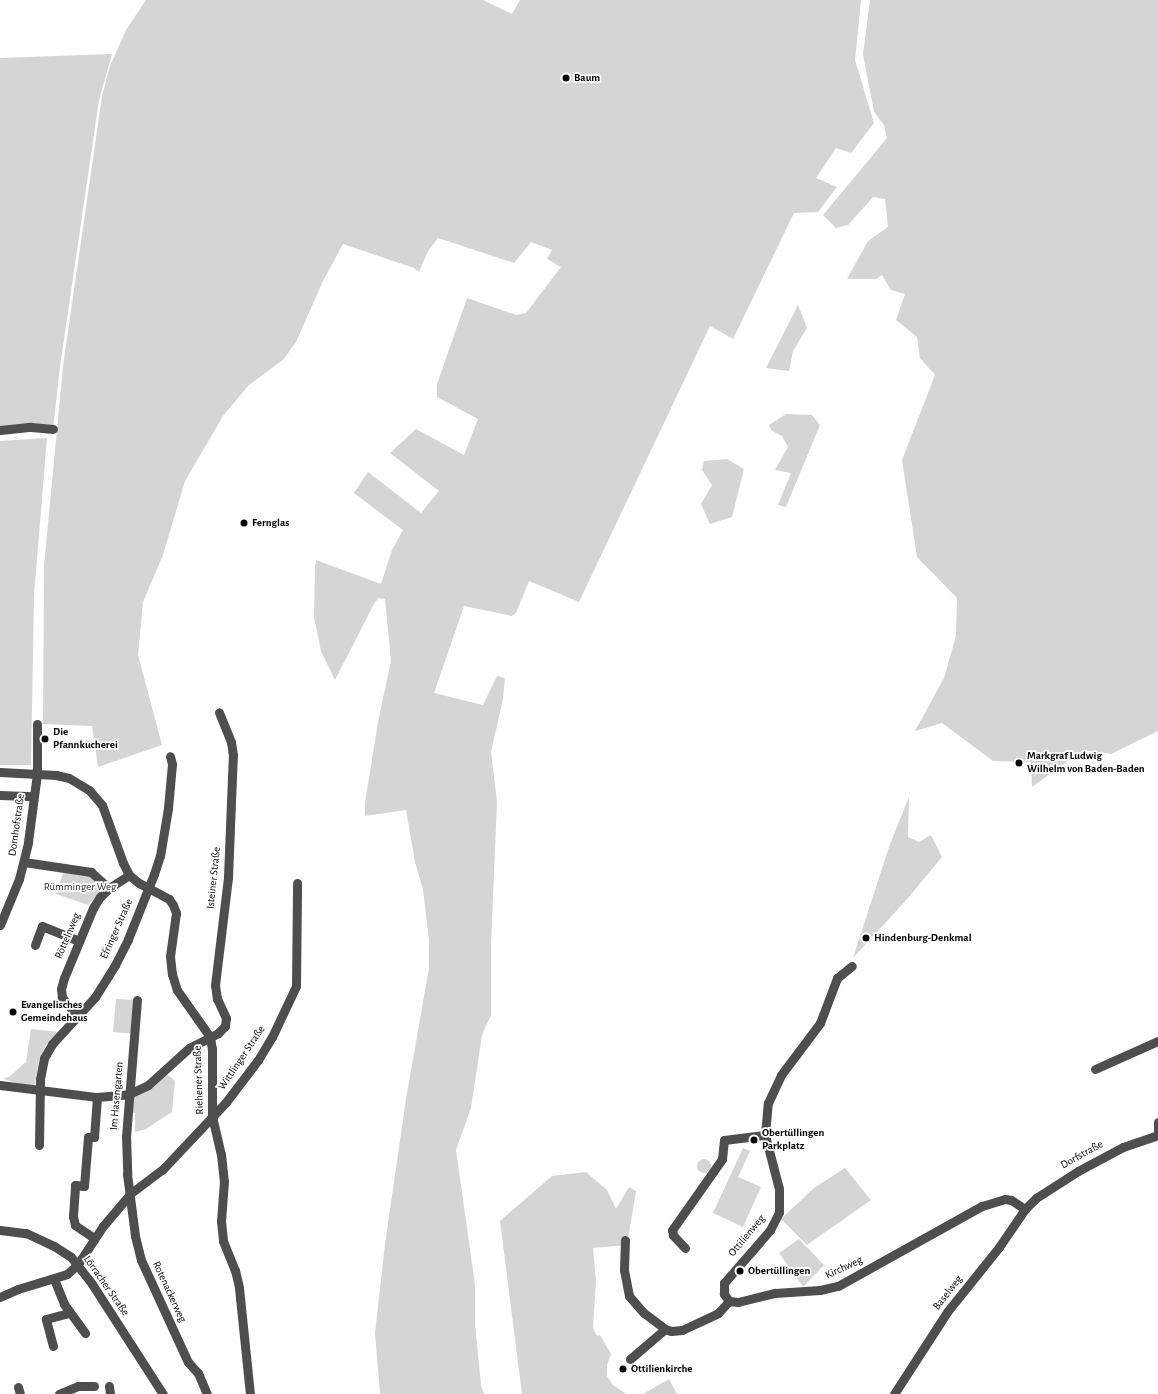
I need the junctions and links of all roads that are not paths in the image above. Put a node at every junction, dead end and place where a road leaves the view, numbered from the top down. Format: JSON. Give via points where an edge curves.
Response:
{"nodes":[{"id":1,"x":53,"y":429,"type":"dead end"},
{"id":2,"x":0,"y":430,"type":"edge"},
{"id":3,"x":219,"y":712,"type":"dead end"},
{"id":4,"x":37,"y":724,"type":"dead end"},
{"id":5,"x":170,"y":756,"type":"dead end"},
{"id":6,"x":0,"y":772,"type":"edge"},
{"id":7,"x":37,"y":774,"type":"junction"},
{"id":8,"x":0,"y":795,"type":"edge"},
{"id":9,"x":33,"y":796,"type":"junction"},
{"id":10,"x":24,"y":862,"type":"junction"},
{"id":11,"x":129,"y":874,"type":"junction"},
{"id":12,"x":297,"y":883,"type":"dead end"},
{"id":13,"x":109,"y":888,"type":"junction"},
{"id":14,"x":148,"y":888,"type":"junction"},
{"id":15,"x":0,"y":925,"type":"edge"},
{"id":16,"x":79,"y":941,"type":"junction"},
{"id":17,"x":35,"y":945,"type":"dead end"},
{"id":18,"x":852,"y":966,"type":"dead end"},
{"id":19,"x":137,"y":1000,"type":"dead end"},
{"id":20,"x":78,"y":1017,"type":"junction"},
{"id":21,"x":210,"y":1037,"type":"junction"},
{"id":22,"x":1158,"y":1041,"type":"edge"},
{"id":23,"x":1095,"y":1069,"type":"dead end"},
{"id":24,"x":0,"y":1085,"type":"edge"},
{"id":25,"x":39,"y":1091,"type":"junction"},
{"id":26,"x":129,"y":1094,"type":"junction"},
{"id":27,"x":97,"y":1097,"type":"junction"},
{"id":28,"x":212,"y":1116,"type":"junction"},
{"id":29,"x":1158,"y":1122,"type":"edge"},
{"id":30,"x":1158,"y":1130,"type":"edge"},
{"id":31,"x":765,"y":1135,"type":"junction"},
{"id":32,"x":1158,"y":1135,"type":"edge"},
{"id":33,"x":39,"y":1145,"type":"dead end"},
{"id":34,"x":131,"y":1193,"type":"junction"},
{"id":35,"x":1025,"y":1209,"type":"junction"},
{"id":36,"x":0,"y":1230,"type":"edge"},
{"id":37,"x":94,"y":1238,"type":"junction"},
{"id":38,"x":625,"y":1240,"type":"dead end"},
{"id":39,"x":685,"y":1248,"type":"dead end"},
{"id":40,"x":78,"y":1264,"type":"junction"},
{"id":41,"x":54,"y":1279,"type":"junction"},
{"id":42,"x":0,"y":1297,"type":"edge"},
{"id":43,"x":729,"y":1301,"type":"junction"},
{"id":44,"x":69,"y":1313,"type":"junction"},
{"id":45,"x":665,"y":1330,"type":"junction"},
{"id":46,"x":85,"y":1333,"type":"dead end"},
{"id":47,"x":53,"y":1346,"type":"dead end"},
{"id":48,"x":630,"y":1359,"type":"dead end"},
{"id":49,"x":94,"y":1386,"type":"dead end"},
{"id":50,"x":59,"y":1394,"type":"edge"},
{"id":51,"x":163,"y":1394,"type":"edge"},
{"id":52,"x":207,"y":1394,"type":"edge"},
{"id":53,"x":250,"y":1394,"type":"edge"},
{"id":54,"x":894,"y":1394,"type":"edge"}],
"edges":[{"from":1,"to":2,"type":"street","via":[[31,427]]},
{"from":3,"to":21,"type":"street","name":"Isteiner Straße","via":[[231,742],[233,755],[228,877],[215,985],[217,999],[227,1022],[222,1030]]},
{"from":4,"to":7,"type":"street","name":"Domhofstraße"},
{"from":5,"to":14,"type":"street","name":"Efringer Straße","via":[[172,764],[165,828],[160,856]]},
{"from":6,"to":7,"type":"street","name":"Riehener Straße"},
{"from":7,"to":9,"type":"street","name":"Domhofstraße"},
{"from":7,"to":11,"type":"street","name":"Riehener Straße","via":[[69,778],[90,790],[102,805]]},
{"from":8,"to":9,"type":"street"},
{"from":9,"to":10,"type":"street","name":"Domhofstraße"},
{"from":10,"to":13,"type":"street","via":[[91,872]]},
{"from":10,"to":15,"type":"street","name":"Domhofstraße"},
{"from":11,"to":13,"type":"street","name":"Röttelnweg"},
{"from":11,"to":14,"type":"street","name":"Riehener Straße"},
{"from":12,"to":28,"type":"street","name":"Wittlinger Straße","via":[[296,986],[258,1060]]},
{"from":13,"to":16,"type":"street","name":"Röttelnweg","via":[[93,908]]},
{"from":14,"to":20,"type":"street","name":"Efringer Straße","via":[[115,965],[95,997]]},
{"from":14,"to":21,"type":"street","name":"Riehener Straße","via":[[168,899],[173,905],[176,913],[170,956],[172,974],[180,994]]},
{"from":16,"to":17,"type":"street","via":[[42,926]]},
{"from":16,"to":20,"type":"street","name":"Röttelnweg","via":[[61,989],[65,1002]]},
{"from":18,"to":31,"type":"street","via":[[837,978],[815,1032],[781,1075],[774,1088],[768,1103]]},
{"from":19,"to":26,"type":"street","name":"Im Hasengarten"},
{"from":20,"to":25,"type":"street","name":"Efringer Straße","via":[[47,1051],[41,1070]]},
{"from":21,"to":26,"type":"street","via":[[189,1048],[148,1085]]},
{"from":21,"to":28,"type":"street","name":"Riehener Straße","via":[[213,1063]]},
{"from":22,"to":23,"type":"street"},
{"from":24,"to":25,"type":"street"},
{"from":25,"to":27,"type":"street"},
{"from":25,"to":33,"type":"street","name":"Efringer Straße"},
{"from":26,"to":27,"type":"street"},
{"from":26,"to":34,"type":"street","name":"Im Hasengarten","via":[[126,1136],[127,1174]]},
{"from":27,"to":37,"type":"street","via":[[94,1137],[88,1137],[84,1186],[75,1185],[73,1216],[75,1225]]},
{"from":28,"to":34,"type":"street","name":"Wittlinger Straße","via":[[162,1170]]},
{"from":28,"to":53,"type":"street","name":"Riehener Straße","via":[[223,1168],[223,1241],[235,1270],[239,1288]]},
{"from":29,"to":30,"type":"street"},
{"from":31,"to":39,"type":"street","via":[[724,1140],[722,1159],[672,1230],[676,1239]]},
{"from":31,"to":43,"type":"street","name":"Ottilienweg","via":[[779,1189],[779,1212],[770,1230],[724,1283],[724,1294]]},
{"from":32,"to":35,"type":"street","name":"Dorfstraße","via":[[1123,1147],[1078,1171],[1036,1198]]},
{"from":34,"to":37,"type":"street","name":"Wittlinger Straße"},
{"from":34,"to":52,"type":"street","name":"Rotenackerweg","via":[[134,1236],[141,1260],[188,1362],[198,1373]]},
{"from":35,"to":43,"type":"street","name":"Kirchweg","via":[[1005,1199],[982,1206],[838,1286],[775,1293],[738,1302]]},
{"from":35,"to":54,"type":"street","name":"Baselweg","via":[[999,1247],[947,1312]]},
{"from":36,"to":40,"type":"street","name":"Lörracher Straße","via":[[26,1233],[43,1239],[67,1253]]},
{"from":37,"to":40,"type":"street","name":"Wittlinger Straße"},
{"from":38,"to":45,"type":"street","via":[[624,1270],[629,1296],[644,1313]]},
{"from":40,"to":41,"type":"street","via":[[67,1274]]},
{"from":40,"to":51,"type":"street","name":"Lörracher Straße"},
{"from":41,"to":42,"type":"street"},
{"from":41,"to":44,"type":"street"},
{"from":43,"to":45,"type":"street","via":[[718,1313],[682,1330]]},
{"from":44,"to":46,"type":"street"},
{"from":44,"to":47,"type":"street","via":[[46,1320]]},
{"from":45,"to":48,"type":"street"},
{"from":49,"to":50,"type":"street","via":[[78,1386]]}]}
